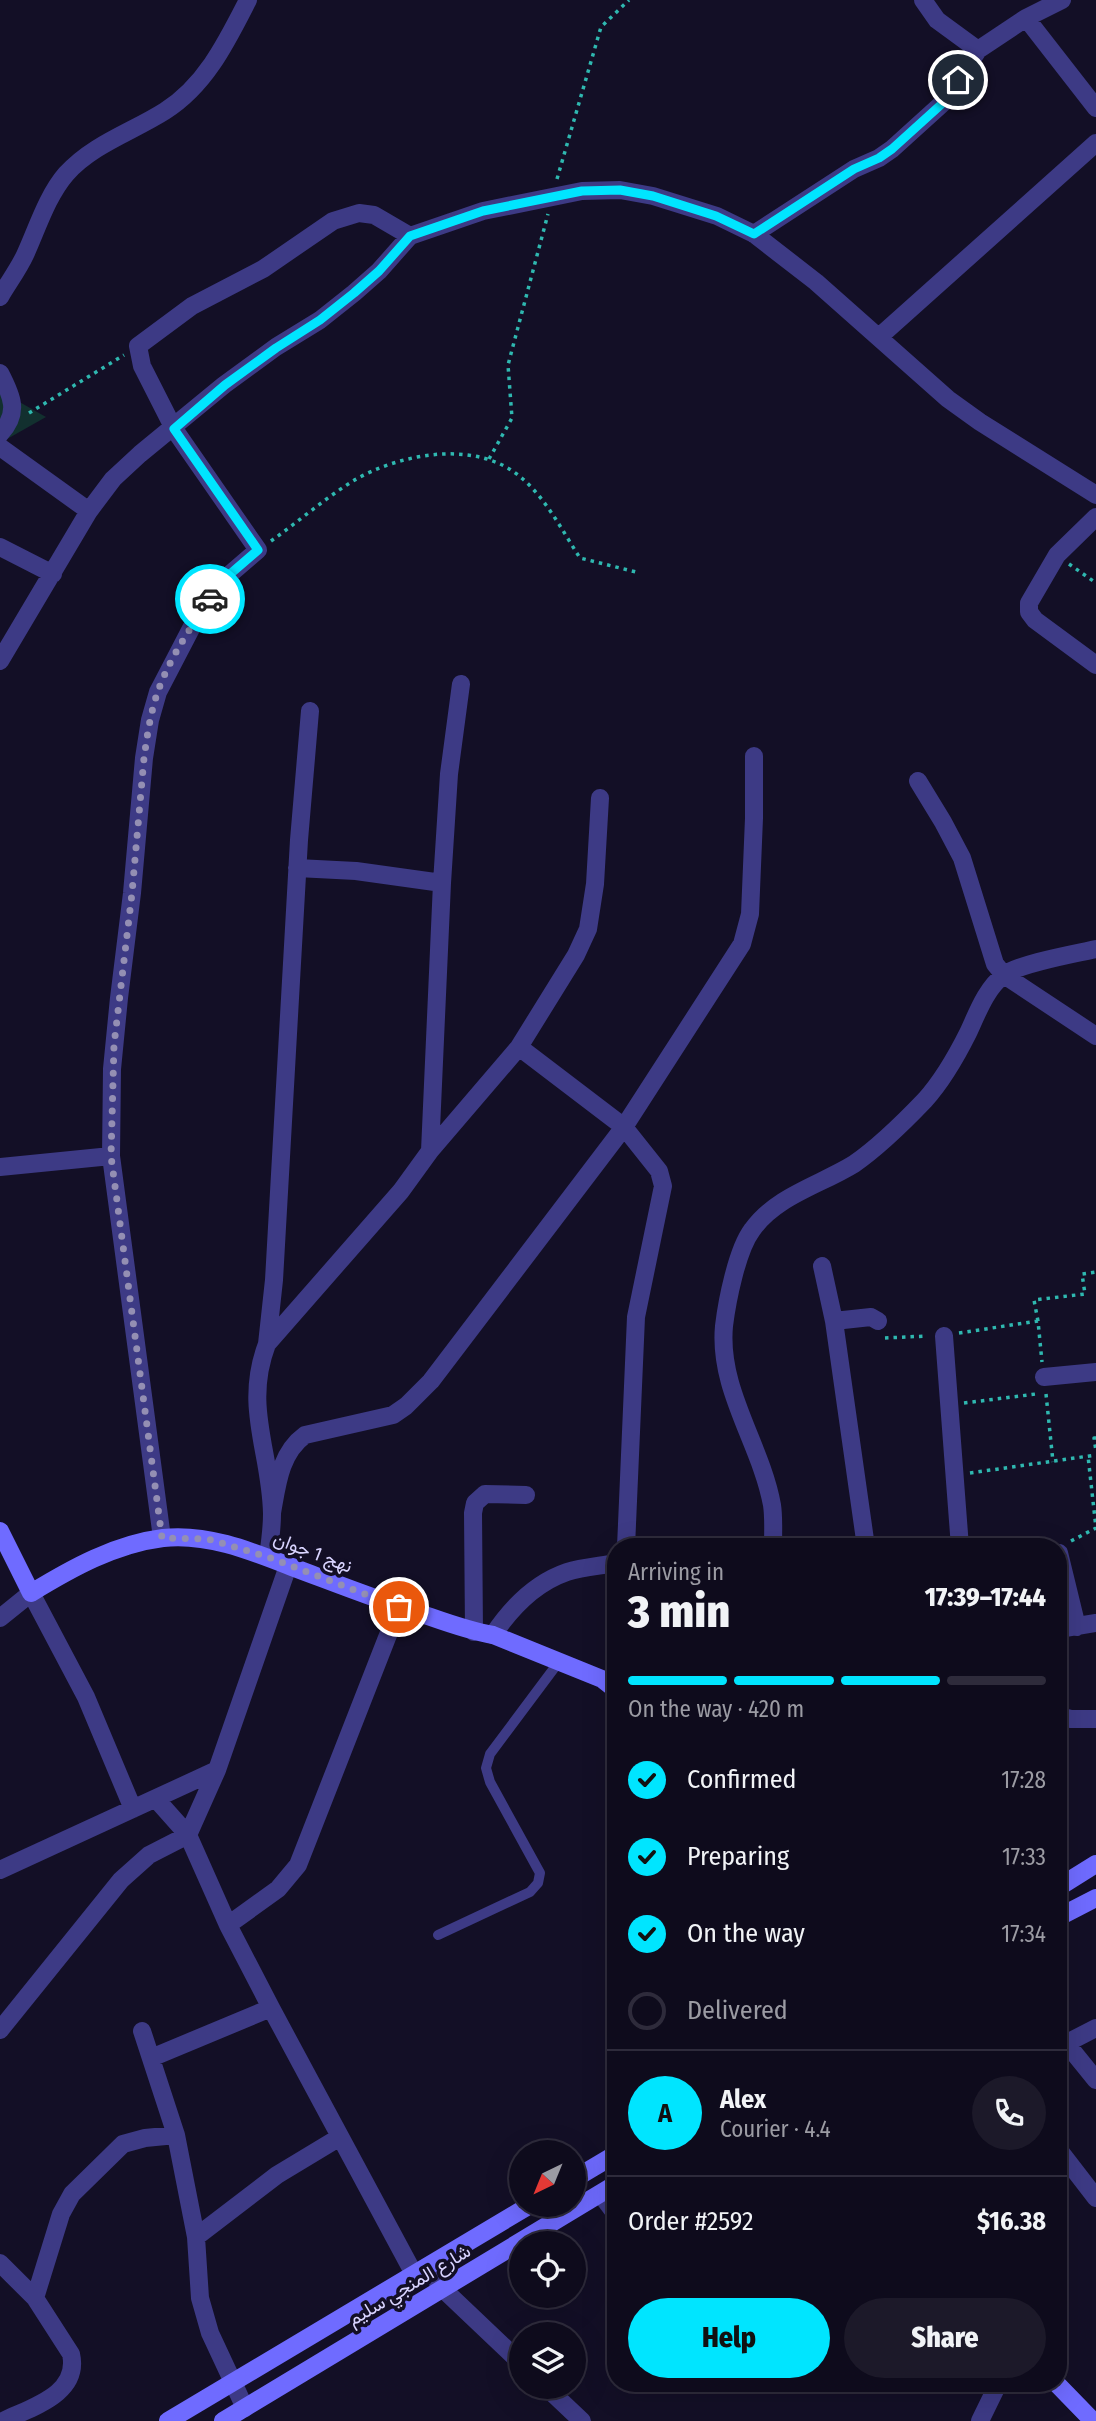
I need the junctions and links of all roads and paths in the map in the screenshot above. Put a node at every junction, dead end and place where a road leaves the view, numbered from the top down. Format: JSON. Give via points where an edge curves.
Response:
{"nodes":[{"id":1,"x":248,"y":0,"type":"edge"},
{"id":2,"x":629,"y":0,"type":"edge"},
{"id":3,"x":923,"y":0,"type":"edge"},
{"id":4,"x":1062,"y":0,"type":"edge"},
{"id":5,"x":1026,"y":18,"type":"junction"},
{"id":6,"x":978,"y":50,"type":"junction"},
{"id":7,"x":1096,"y":108,"type":"edge"},
{"id":8,"x":1096,"y":143,"type":"edge"},
{"id":9,"x":553,"y":196,"type":"junction"},
{"id":10,"x":754,"y":234,"type":"junction"},
{"id":11,"x":410,"y":236,"type":"junction"},
{"id":12,"x":0,"y":297,"type":"edge"},
{"id":13,"x":879,"y":337,"type":"junction"},
{"id":14,"x":138,"y":346,"type":"junction"},
{"id":15,"x":0,"y":373,"type":"edge"},
{"id":16,"x":174,"y":429,"type":"junction"},
{"id":17,"x":3,"y":431,"type":"edge"},
{"id":18,"x":0,"y":447,"type":"edge"},
{"id":19,"x":488,"y":459,"type":"junction"},
{"id":20,"x":1096,"y":495,"type":"edge"},
{"id":21,"x":89,"y":510,"type":"junction"},
{"id":22,"x":1096,"y":517,"type":"edge"},
{"id":23,"x":0,"y":547,"type":"edge"},
{"id":24,"x":258,"y":550,"type":"junction"},
{"id":25,"x":1057,"y":555,"type":"junction"},
{"id":26,"x":640,"y":573,"type":"dead end"},
{"id":27,"x":53,"y":574,"type":"junction"},
{"id":28,"x":1096,"y":583,"type":"edge"},
{"id":29,"x":0,"y":661,"type":"edge"},
{"id":30,"x":1096,"y":666,"type":"edge"},
{"id":31,"x":461,"y":684,"type":"dead end"},
{"id":32,"x":310,"y":711,"type":"dead end"},
{"id":33,"x":754,"y":757,"type":"dead end"},
{"id":34,"x":918,"y":781,"type":"dead end"},
{"id":35,"x":600,"y":798,"type":"dead end"},
{"id":36,"x":297,"y":868,"type":"junction"},
{"id":37,"x":442,"y":883,"type":"junction"},
{"id":38,"x":1096,"y":949,"type":"edge"},
{"id":39,"x":1004,"y":975,"type":"junction"},
{"id":40,"x":1096,"y":1036,"type":"edge"},
{"id":41,"x":519,"y":1047,"type":"junction"},
{"id":42,"x":624,"y":1127,"type":"junction"},
{"id":43,"x":430,"y":1151,"type":"junction"},
{"id":44,"x":111,"y":1156,"type":"junction"},
{"id":45,"x":0,"y":1167,"type":"edge"},
{"id":46,"x":822,"y":1266,"type":"dead end"},
{"id":47,"x":1096,"y":1272,"type":"edge"},
{"id":48,"x":834,"y":1321,"type":"junction"},
{"id":49,"x":878,"y":1321,"type":"joint"},
{"id":50,"x":1038,"y":1321,"type":"junction"},
{"id":51,"x":944,"y":1336,"type":"junction"},
{"id":52,"x":267,"y":1344,"type":"junction"},
{"id":53,"x":1096,"y":1372,"type":"edge"},
{"id":54,"x":1045,"y":1385,"type":"junction"},
{"id":55,"x":949,"y":1405,"type":"junction"},
{"id":56,"x":1096,"y":1438,"type":"edge"},
{"id":57,"x":1096,"y":1453,"type":"edge"},
{"id":58,"x":1088,"y":1456,"type":"junction"},
{"id":59,"x":1053,"y":1462,"type":"junction"},
{"id":60,"x":954,"y":1475,"type":"junction"},
{"id":61,"x":526,"y":1496,"type":"dead end"},
{"id":62,"x":1095,"y":1506,"type":"edge"},
{"id":63,"x":272,"y":1513,"type":"junction"},
{"id":64,"x":1095,"y":1518,"type":"edge"},
{"id":65,"x":0,"y":1531,"type":"edge"},
{"id":66,"x":162,"y":1538,"type":"junction"},
{"id":67,"x":626,"y":1538,"type":"edge"},
{"id":68,"x":773,"y":1538,"type":"edge"},
{"id":69,"x":865,"y":1538,"type":"edge"},
{"id":70,"x":959,"y":1538,"type":"edge"},
{"id":71,"x":1067,"y":1544,"type":"edge"},
{"id":72,"x":268,"y":1557,"type":"junction"},
{"id":73,"x":607,"y":1564,"type":"edge"},
{"id":74,"x":288,"y":1566,"type":"junction"},
{"id":75,"x":1067,"y":1584,"type":"edge"},
{"id":76,"x":32,"y":1594,"type":"junction"},
{"id":77,"x":399,"y":1607,"type":"junction"},
{"id":78,"x":0,"y":1618,"type":"edge"},
{"id":79,"x":1096,"y":1622,"type":"edge"},
{"id":80,"x":1077,"y":1627,"type":"junction"},
{"id":81,"x":1067,"y":1628,"type":"edge"},
{"id":82,"x":474,"y":1632,"type":"junction"},
{"id":83,"x":493,"y":1635,"type":"junction"},
{"id":84,"x":558,"y":1663,"type":"junction"},
{"id":85,"x":607,"y":1683,"type":"edge"},
{"id":86,"x":1067,"y":1717,"type":"edge"},
{"id":87,"x":1096,"y":1720,"type":"edge"},
{"id":88,"x":217,"y":1770,"type":"junction"},
{"id":89,"x":156,"y":1799,"type":"junction"},
{"id":90,"x":134,"y":1809,"type":"junction"},
{"id":91,"x":188,"y":1835,"type":"junction"},
{"id":92,"x":1096,"y":1864,"type":"edge"},
{"id":93,"x":0,"y":1870,"type":"edge"},
{"id":94,"x":1067,"y":1882,"type":"edge"},
{"id":95,"x":1096,"y":1898,"type":"edge"},
{"id":96,"x":1067,"y":1913,"type":"edge"},
{"id":97,"x":228,"y":1925,"type":"junction"},
{"id":98,"x":438,"y":1935,"type":"dead end"},
{"id":99,"x":271,"y":2008,"type":"junction"},
{"id":100,"x":1096,"y":2028,"type":"edge"},
{"id":101,"x":0,"y":2030,"type":"edge"},
{"id":102,"x":142,"y":2031,"type":"dead end"},
{"id":103,"x":1067,"y":2043,"type":"edge"},
{"id":104,"x":1067,"y":2049,"type":"edge"},
{"id":105,"x":151,"y":2058,"type":"junction"},
{"id":106,"x":1096,"y":2080,"type":"edge"},
{"id":107,"x":176,"y":2135,"type":"junction"},
{"id":108,"x":340,"y":2137,"type":"junction"},
{"id":109,"x":607,"y":2159,"type":"edge"},
{"id":110,"x":1067,"y":2160,"type":"edge"},
{"id":111,"x":586,"y":2172,"type":"edge"},
{"id":112,"x":607,"y":2190,"type":"edge"},
{"id":113,"x":597,"y":2196,"type":"junction"},
{"id":114,"x":1096,"y":2198,"type":"edge"},
{"id":115,"x":607,"y":2209,"type":"edge"},
{"id":116,"x":510,"y":2217,"type":"edge"},
{"id":117,"x":196,"y":2237,"type":"junction"},
{"id":118,"x":0,"y":2263,"type":"edge"},
{"id":119,"x":420,"y":2271,"type":"junction"},
{"id":120,"x":443,"y":2289,"type":"junction"},
{"id":121,"x":34,"y":2298,"type":"junction"},
{"id":122,"x":509,"y":2352,"type":"edge"},
{"id":123,"x":233,"y":2383,"type":"junction"},
{"id":124,"x":994,"y":2392,"type":"edge"},
{"id":125,"x":1064,"y":2392,"type":"edge"},
{"id":126,"x":559,"y":2399,"type":"edge"},
{"id":127,"x":244,"y":2408,"type":"junction"},
{"id":128,"x":3,"y":2421,"type":"edge"},
{"id":129,"x":168,"y":2421,"type":"edge"},
{"id":130,"x":223,"y":2421,"type":"edge"},
{"id":131,"x":582,"y":2421,"type":"edge"},
{"id":132,"x":980,"y":2421,"type":"edge"},
{"id":133,"x":1093,"y":2421,"type":"edge"}],
"edges":[{"from":1,"to":12,"type":"street","via":[[226,44],[189,92],[168,110],[95,149],[64,176]]},
{"from":2,"to":9,"type":"path","via":[[601,27]]},
{"from":3,"to":6,"type":"street","via":[[937,20]]},
{"from":4,"to":5,"type":"street"},
{"from":5,"to":6,"type":"street"},
{"from":5,"to":7,"type":"street"},
{"from":6,"to":10,"type":"street","via":[[945,101],[914,132]]},
{"from":8,"to":13,"type":"street"},
{"from":9,"to":10,"type":"street","via":[[620,190],[653,196]]},
{"from":9,"to":11,"type":"street","via":[[483,211]]},
{"from":9,"to":19,"type":"path","via":[[508,365],[512,418]]},
{"from":10,"to":13,"type":"street"},
{"from":11,"to":14,"type":"street","via":[[374,215],[359,212],[333,221],[262,269],[192,306]]},
{"from":11,"to":16,"type":"street","via":[[354,293],[225,385]]},
{"from":13,"to":20,"type":"street","via":[[948,399]]},
{"from":14,"to":16,"type":"street","via":[[142,366]]},
{"from":14,"to":17,"type":"path"},
{"from":15,"to":17,"type":"street","via":[[12,397],[12,411]]},
{"from":16,"to":21,"type":"street","via":[[113,479]]},
{"from":16,"to":24,"type":"street"},
{"from":18,"to":21,"type":"street"},
{"from":19,"to":24,"type":"path","via":[[453,453],[386,466],[353,481]]},
{"from":19,"to":26,"type":"path","via":[[512,471],[536,493],[580,558]]},
{"from":21,"to":27,"type":"street"},
{"from":22,"to":25,"type":"street"},
{"from":23,"to":27,"type":"street"},
{"from":24,"to":44,"type":"street","via":[[222,581],[197,617],[158,692],[150,720],[118,998]]},
{"from":25,"to":28,"type":"path"},
{"from":25,"to":30,"type":"street","via":[[1033,593],[1029,611]]},
{"from":27,"to":29,"type":"street"},
{"from":31,"to":37,"type":"street"},
{"from":32,"to":36,"type":"street"},
{"from":33,"to":42,"type":"street","via":[[750,914],[742,944]]},
{"from":34,"to":39,"type":"street","via":[[962,858],[989,949]]},
{"from":35,"to":41,"type":"street","via":[[588,929]]},
{"from":36,"to":37,"type":"street"},
{"from":36,"to":52,"type":"street"},
{"from":37,"to":43,"type":"street"},
{"from":38,"to":39,"type":"street"},
{"from":39,"to":40,"type":"street"},
{"from":39,"to":68,"type":"street","via":[[983,1003],[950,1067],[888,1137],[853,1164],[788,1199],[751,1231],[733,1276],[724,1361],[772,1505]]},
{"from":41,"to":42,"type":"street"},
{"from":41,"to":43,"type":"street"},
{"from":42,"to":63,"type":"street","via":[[431,1381],[406,1406],[378,1420],[305,1436],[291,1447]]},
{"from":42,"to":67,"type":"street","via":[[659,1171],[663,1186],[636,1317]]},
{"from":43,"to":52,"type":"street","via":[[401,1191]]},
{"from":44,"to":45,"type":"street"},
{"from":44,"to":66,"type":"street"},
{"from":46,"to":48,"type":"street"},
{"from":47,"to":50,"type":"path","via":[[1082,1274],[1085,1294],[1034,1300]]},
{"from":48,"to":49,"type":"street","via":[[871,1317]]},
{"from":48,"to":69,"type":"street"},
{"from":49,"to":51,"type":"path","via":[[880,1338]]},
{"from":50,"to":51,"type":"path"},
{"from":50,"to":54,"type":"path"},
{"from":51,"to":55,"type":"street"},
{"from":52,"to":63,"type":"street","via":[[256,1395]]},
{"from":53,"to":54,"type":"street"},
{"from":54,"to":55,"type":"path"},
{"from":54,"to":59,"type":"path"},
{"from":55,"to":60,"type":"street"},
{"from":56,"to":57,"type":"path"},
{"from":57,"to":58,"type":"path"},
{"from":58,"to":59,"type":"path"},
{"from":58,"to":62,"type":"path"},
{"from":59,"to":60,"type":"path"},
{"from":60,"to":70,"type":"street"},
{"from":61,"to":82,"type":"street","via":[[485,1494],[475,1503]]},
{"from":62,"to":64,"type":"path"},
{"from":63,"to":72,"type":"street"},
{"from":64,"to":71,"type":"path","via":[[1096,1528]]},
{"from":65,"to":76,"type":"main road"},
{"from":66,"to":72,"type":"main road","name":"نهج 1 جوان","via":[[208,1539]]},
{"from":66,"to":76,"type":"main road","name":"نهج 1 جوان","via":[[71,1568]]},
{"from":72,"to":74,"type":"main road","name":"نهج 1 جوان"},
{"from":73,"to":83,"type":"street","via":[[567,1572],[536,1588]]},
{"from":74,"to":77,"type":"main road","name":"نهج 1 جوان"},
{"from":74,"to":88,"type":"street"},
{"from":75,"to":80,"type":"street"},
{"from":76,"to":78,"type":"street"},
{"from":76,"to":90,"type":"street","via":[[86,1697]]},
{"from":77,"to":82,"type":"main road","name":"نهج 1 جوان"},
{"from":77,"to":97,"type":"street","via":[[298,1865],[278,1889]]},
{"from":79,"to":80,"type":"street"},
{"from":80,"to":81,"type":"street"},
{"from":82,"to":83,"type":"main road","name":"نهج 1 جوان"},
{"from":83,"to":84,"type":"main road","name":"نهج 1 جوان"},
{"from":84,"to":85,"type":"main road","name":"نهج 1 جوان"},
{"from":84,"to":98,"type":"lane","via":[[490,1754],[486,1769],[540,1873],[538,1883],[530,1892]]},
{"from":86,"to":87,"type":"street"},
{"from":88,"to":89,"type":"street"},
{"from":88,"to":91,"type":"street"},
{"from":89,"to":90,"type":"street"},
{"from":89,"to":91,"type":"street"},
{"from":90,"to":93,"type":"street"},
{"from":91,"to":97,"type":"street"},
{"from":91,"to":101,"type":"street","via":[[149,1855],[121,1880]]},
{"from":92,"to":94,"type":"main road"},
{"from":95,"to":96,"type":"main road"},
{"from":97,"to":99,"type":"street"},
{"from":99,"to":105,"type":"street"},
{"from":99,"to":108,"type":"street"},
{"from":100,"to":103,"type":"street"},
{"from":102,"to":105,"type":"street"},
{"from":104,"to":106,"type":"street"},
{"from":105,"to":107,"type":"street"},
{"from":107,"to":117,"type":"street"},
{"from":107,"to":121,"type":"street","via":[[123,2144],[72,2194]]},
{"from":108,"to":117,"type":"street","via":[[277,2175]]},
{"from":108,"to":119,"type":"street"},
{"from":109,"to":111,"type":"main road"},
{"from":110,"to":114,"type":"street"},
{"from":112,"to":113,"type":"main road","name":"شارع المنجي سليم"},
{"from":113,"to":115,"type":"lane"},
{"from":113,"to":120,"type":"main road","name":"شارع المنجي سليم"},
{"from":116,"to":119,"type":"main road","name":"شارع المنجي سليم"},
{"from":117,"to":123,"type":"street","via":[[200,2298]]},
{"from":118,"to":121,"type":"street"},
{"from":119,"to":120,"type":"street"},
{"from":119,"to":123,"type":"main road","name":"شارع المنجي سليم"},
{"from":120,"to":122,"type":"street"},
{"from":120,"to":127,"type":"main road","name":"شارع المنجي سليم"},
{"from":121,"to":128,"type":"street","via":[[71,2354],[73,2370],[66,2385],[52,2397]]},
{"from":123,"to":127,"type":"street"},
{"from":123,"to":129,"type":"main road","name":"شارع المنجي سليم"},
{"from":124,"to":132,"type":"street"},
{"from":125,"to":133,"type":"main road"},
{"from":126,"to":131,"type":"street"},
{"from":127,"to":130,"type":"main road","name":"شارع المنجي سليم"}]}
